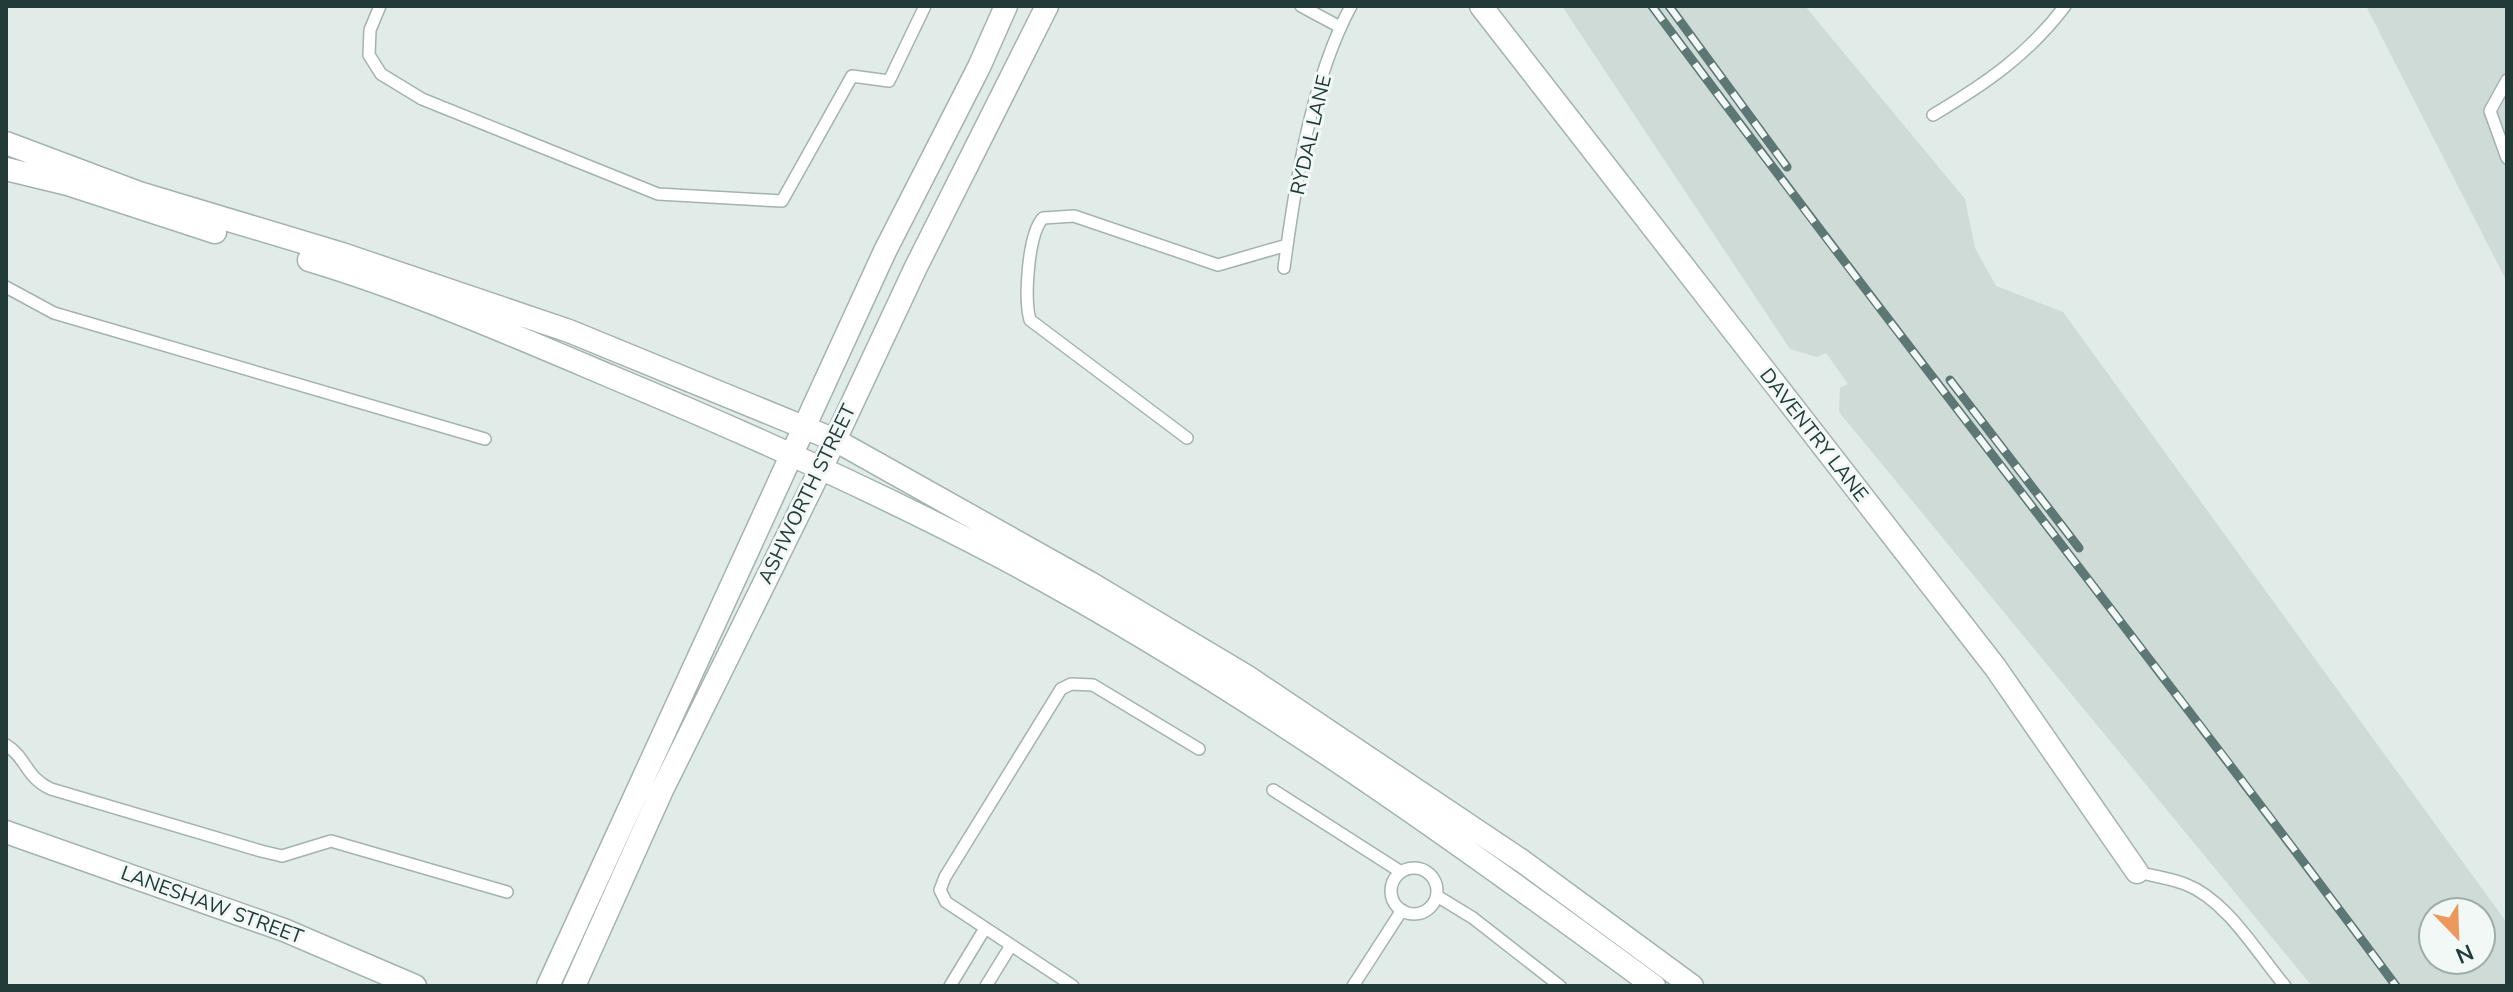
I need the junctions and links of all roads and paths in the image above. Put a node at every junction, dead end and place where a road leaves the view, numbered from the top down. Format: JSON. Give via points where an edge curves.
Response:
{"nodes":[{"id":1,"x":380,"y":6,"type":"edge"},
{"id":2,"x":925,"y":6,"type":"edge"},
{"id":3,"x":1006,"y":6,"type":"edge"},
{"id":4,"x":1047,"y":6,"type":"edge"},
{"id":5,"x":1301,"y":6,"type":"edge"},
{"id":6,"x":1351,"y":6,"type":"edge"},
{"id":7,"x":1481,"y":6,"type":"edge"},
{"id":8,"x":2065,"y":6,"type":"edge"},
{"id":9,"x":1340,"y":27,"type":"junction"},
{"id":10,"x":2507,"y":80,"type":"edge"},
{"id":11,"x":1933,"y":115,"type":"dead end"},
{"id":12,"x":6,"y":143,"type":"edge"},
{"id":13,"x":2507,"y":158,"type":"edge"},
{"id":14,"x":6,"y":169,"type":"edge"},
{"id":15,"x":136,"y":201,"type":"junction"},
{"id":16,"x":1287,"y":245,"type":"junction"},
{"id":17,"x":1284,"y":268,"type":"dead end"},
{"id":18,"x":6,"y":287,"type":"edge"},
{"id":19,"x":805,"y":427,"type":"junction"},
{"id":20,"x":1187,"y":438,"type":"dead end"},
{"id":21,"x":485,"y":439,"type":"dead end"},
{"id":22,"x":835,"y":440,"type":"junction"},
{"id":23,"x":792,"y":458,"type":"junction"},
{"id":24,"x":820,"y":470,"type":"junction"},
{"id":25,"x":6,"y":745,"type":"edge"},
{"id":26,"x":1199,"y":749,"type":"dead end"},
{"id":27,"x":1273,"y":790,"type":"dead end"},
{"id":28,"x":6,"y":832,"type":"edge"},
{"id":29,"x":1401,"y":872,"type":"junction"},
{"id":30,"x":2137,"y":872,"type":"joint"},
{"id":31,"x":507,"y":892,"type":"dead end"},
{"id":32,"x":1437,"y":896,"type":"junction"},
{"id":33,"x":1402,"y":910,"type":"junction"},
{"id":34,"x":984,"y":930,"type":"junction"},
{"id":35,"x":1010,"y":947,"type":"junction"},
{"id":36,"x":415,"y":986,"type":"edge"},
{"id":37,"x":548,"y":986,"type":"edge"},
{"id":38,"x":574,"y":986,"type":"edge"},
{"id":39,"x":950,"y":986,"type":"edge"},
{"id":40,"x":986,"y":986,"type":"edge"},
{"id":41,"x":1073,"y":986,"type":"edge"},
{"id":42,"x":1353,"y":986,"type":"edge"},
{"id":43,"x":1560,"y":986,"type":"edge"},
{"id":44,"x":1654,"y":986,"type":"edge"},
{"id":45,"x":1692,"y":986,"type":"edge"},
{"id":46,"x":2285,"y":986,"type":"edge"}],
"edges":[{"from":1,"to":2,"type":"lane","via":[[370,30],[369,55],[381,74],[422,99],[658,194],[782,201],[852,76],[889,81]]},
{"from":3,"to":19,"type":"street","name":"ASHWORTH STREET"},
{"from":4,"to":22,"type":"street","name":"ASHWORTH STREET"},
{"from":5,"to":9,"type":"lane"},
{"from":6,"to":9,"type":"lane","name":"RYDAL LANE"},
{"from":7,"to":30,"type":"street","name":"DAVENTRY LANE","via":[[1995,667]]},
{"from":8,"to":11,"type":"lane","via":[[2028,51],[1991,81]]},
{"from":9,"to":16,"type":"lane","name":"RYDAL LANE","via":[[1318,96]]},
{"from":10,"to":13,"type":"lane","via":[[2490,111]]},
{"from":12,"to":15,"type":"street"},
{"from":14,"to":15,"type":"street"},
{"from":15,"to":19,"type":"street","via":[[342,254],[569,331]]},
{"from":15,"to":23,"type":"street","via":[[333,267],[571,359]]},
{"from":16,"to":17,"type":"lane","name":"RYDAL LANE"},
{"from":16,"to":20,"type":"lane","via":[[1218,265],[1074,216],[1043,218],[1035,226],[1027,293],[1030,320]]},
{"from":18,"to":21,"type":"lane","via":[[54,313]]},
{"from":19,"to":22,"type":"street"},
{"from":19,"to":23,"type":"street","name":"ASHWORTH STREET"},
{"from":22,"to":24,"type":"street","name":"ASHWORTH STREET"},
{"from":22,"to":45,"type":"street","via":[[1246,676],[1522,861]]},
{"from":23,"to":24,"type":"street"},
{"from":23,"to":37,"type":"street","name":"ASHWORTH STREET"},
{"from":24,"to":38,"type":"street","name":"ASHWORTH STREET","via":[[662,790]]},
{"from":24,"to":44,"type":"street","via":[[1006,560],[1234,694],[1511,881]]},
{"from":25,"to":31,"type":"lane","via":[[18,754],[29,776],[51,789],[216,838],[282,856],[331,841]]},
{"from":26,"to":34,"type":"lane","via":[[1093,685],[1061,689],[942,882],[946,902]]},
{"from":27,"to":29,"type":"lane"},
{"from":28,"to":36,"type":"street","name":"LANESHAW STREET","via":[[284,930]]},
{"from":29,"to":32,"type":"lane","via":[[1427,872]]},
{"from":29,"to":33,"type":"lane","via":[[1391,886]]},
{"from":30,"to":46,"type":"lane","via":[[2204,894]]},
{"from":32,"to":33,"type":"lane","via":[[1427,910]]},
{"from":32,"to":43,"type":"lane"},
{"from":33,"to":42,"type":"lane"},
{"from":34,"to":35,"type":"lane"},
{"from":34,"to":39,"type":"lane"},
{"from":35,"to":40,"type":"lane"},
{"from":35,"to":41,"type":"lane"}]}
